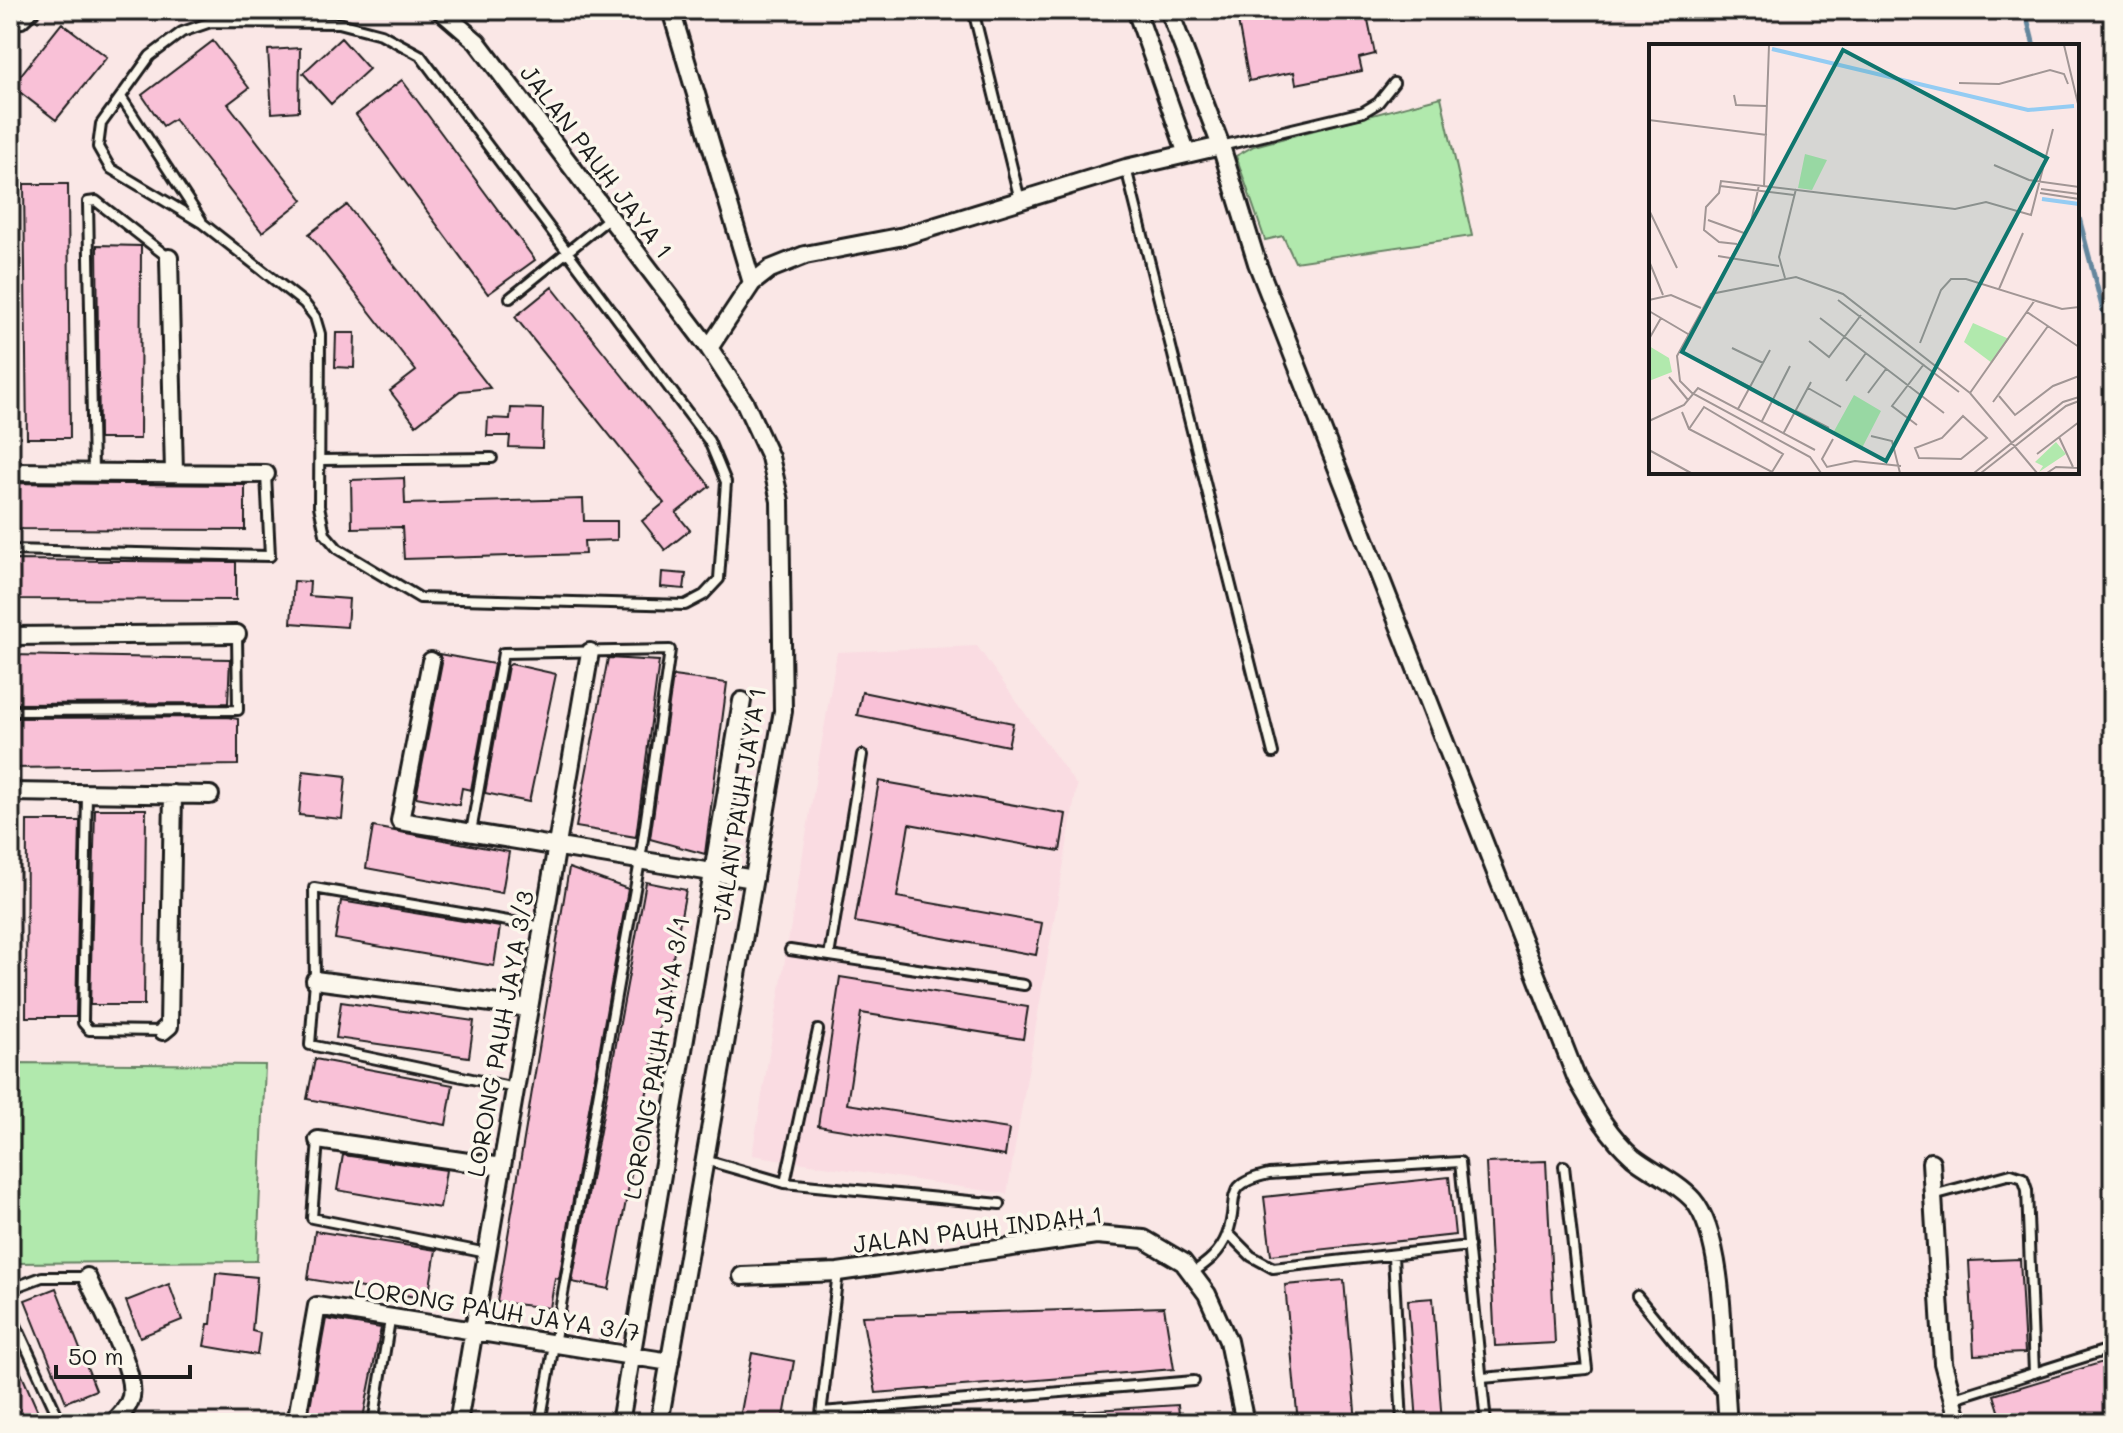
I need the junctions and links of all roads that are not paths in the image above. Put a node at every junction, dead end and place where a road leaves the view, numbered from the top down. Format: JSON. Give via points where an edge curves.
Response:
{"nodes":[{"id":1,"x":36,"y":10,"type":"edge"},
{"id":2,"x":440,"y":10,"type":"edge"},
{"id":3,"x":671,"y":10,"type":"edge"},
{"id":4,"x":973,"y":10,"type":"edge"},
{"id":5,"x":1136,"y":10,"type":"edge"},
{"id":6,"x":1169,"y":10,"type":"edge"},
{"id":7,"x":10,"y":24,"type":"edge"},
{"id":8,"x":1394,"y":83,"type":"dead end"},
{"id":9,"x":121,"y":97,"type":"junction"},
{"id":10,"x":1221,"y":146,"type":"junction"},
{"id":11,"x":1187,"y":154,"type":"junction"},
{"id":12,"x":1126,"y":168,"type":"junction"},
{"id":13,"x":1021,"y":201,"type":"junction"},
{"id":14,"x":608,"y":219,"type":"junction"},
{"id":15,"x":202,"y":223,"type":"junction"},
{"id":16,"x":566,"y":252,"type":"junction"},
{"id":17,"x":169,"y":258,"type":"joint"},
{"id":18,"x":752,"y":283,"type":"junction"},
{"id":19,"x":510,"y":298,"type":"dead end"},
{"id":20,"x":709,"y":348,"type":"junction"},
{"id":21,"x":492,"y":458,"type":"dead end"},
{"id":22,"x":321,"y":460,"type":"junction"},
{"id":23,"x":10,"y":472,"type":"edge"},
{"id":24,"x":93,"y":472,"type":"junction"},
{"id":25,"x":174,"y":473,"type":"junction"},
{"id":26,"x":266,"y":474,"type":"joint"},
{"id":27,"x":10,"y":550,"type":"edge"},
{"id":28,"x":237,"y":634,"type":"joint"},
{"id":29,"x":10,"y":636,"type":"edge"},
{"id":30,"x":590,"y":652,"type":"junction"},
{"id":31,"x":431,"y":661,"type":"dead end"},
{"id":32,"x":742,"y":701,"type":"dead end"},
{"id":33,"x":10,"y":711,"type":"edge"},
{"id":34,"x":1273,"y":753,"type":"dead end"},
{"id":35,"x":862,"y":755,"type":"dead end"},
{"id":36,"x":10,"y":792,"type":"edge"},
{"id":37,"x":87,"y":793,"type":"junction"},
{"id":38,"x":173,"y":794,"type":"junction"},
{"id":39,"x":210,"y":795,"type":"dead end"},
{"id":40,"x":471,"y":833,"type":"junction"},
{"id":41,"x":557,"y":847,"type":"junction"},
{"id":42,"x":640,"y":861,"type":"junction"},
{"id":43,"x":713,"y":872,"type":"junction"},
{"id":44,"x":754,"y":879,"type":"junction"},
{"id":45,"x":543,"y":927,"type":"junction"},
{"id":46,"x":790,"y":950,"type":"dead end"},
{"id":47,"x":829,"y":956,"type":"junction"},
{"id":48,"x":315,"y":980,"type":"junction"},
{"id":49,"x":1024,"y":985,"type":"dead end"},
{"id":50,"x":529,"y":1008,"type":"junction"},
{"id":51,"x":818,"y":1030,"type":"dead end"},
{"id":52,"x":163,"y":1031,"type":"joint"},
{"id":53,"x":516,"y":1088,"type":"junction"},
{"id":54,"x":318,"y":1140,"type":"joint"},
{"id":55,"x":705,"y":1160,"type":"junction"},
{"id":56,"x":1931,"y":1162,"type":"dead end"},
{"id":57,"x":1564,"y":1166,"type":"dead end"},
{"id":58,"x":502,"y":1167,"type":"junction"},
{"id":59,"x":785,"y":1183,"type":"junction"},
{"id":60,"x":1933,"y":1195,"type":"junction"},
{"id":61,"x":1000,"y":1204,"type":"dead end"},
{"id":62,"x":1228,"y":1233,"type":"junction"},
{"id":63,"x":1469,"y":1246,"type":"junction"},
{"id":64,"x":487,"y":1253,"type":"junction"},
{"id":65,"x":1393,"y":1256,"type":"junction"},
{"id":66,"x":838,"y":1272,"type":"junction"},
{"id":67,"x":1192,"y":1274,"type":"junction"},
{"id":68,"x":742,"y":1276,"type":"dead end"},
{"id":69,"x":87,"y":1277,"type":"joint"},
{"id":70,"x":10,"y":1289,"type":"edge"},
{"id":71,"x":1637,"y":1296,"type":"dead end"},
{"id":72,"x":10,"y":1312,"type":"edge"},
{"id":73,"x":390,"y":1320,"type":"junction"},
{"id":74,"x":474,"y":1332,"type":"junction"},
{"id":75,"x":555,"y":1345,"type":"junction"},
{"id":76,"x":2113,"y":1348,"type":"edge"},
{"id":77,"x":631,"y":1356,"type":"junction"},
{"id":78,"x":670,"y":1362,"type":"junction"},
{"id":79,"x":2034,"y":1373,"type":"junction"},
{"id":80,"x":1482,"y":1378,"type":"junction"},
{"id":81,"x":1194,"y":1381,"type":"dead end"},
{"id":82,"x":1725,"y":1395,"type":"junction"},
{"id":83,"x":1950,"y":1399,"type":"junction"},
{"id":84,"x":822,"y":1412,"type":"junction"},
{"id":85,"x":61,"y":1423,"type":"edge"},
{"id":86,"x":113,"y":1423,"type":"edge"},
{"id":87,"x":296,"y":1423,"type":"edge"},
{"id":88,"x":373,"y":1423,"type":"edge"},
{"id":89,"x":458,"y":1423,"type":"edge"},
{"id":90,"x":540,"y":1423,"type":"edge"},
{"id":91,"x":620,"y":1423,"type":"edge"},
{"id":92,"x":659,"y":1423,"type":"edge"},
{"id":93,"x":820,"y":1423,"type":"edge"},
{"id":94,"x":1245,"y":1423,"type":"edge"},
{"id":95,"x":1402,"y":1423,"type":"edge"},
{"id":96,"x":1486,"y":1423,"type":"edge"},
{"id":97,"x":1728,"y":1423,"type":"edge"},
{"id":98,"x":1959,"y":1423,"type":"edge"}],
"edges":[{"from":1,"to":7,"type":"lane","via":[[22,23]]},
{"from":2,"to":14,"type":"street","name":"JALAN PAUH JAYA 1","via":[[477,42]]},
{"from":3,"to":18,"type":"street"},
{"from":4,"to":13,"type":"lane"},
{"from":5,"to":11,"type":"street"},
{"from":6,"to":10,"type":"street"},
{"from":8,"to":10,"type":"lane","via":[[1363,112]]},
{"from":9,"to":15,"type":"lane"},
{"from":9,"to":15,"type":"lane","via":[[101,124],[98,147],[110,168]]},
{"from":9,"to":16,"type":"lane","via":[[166,41],[211,22],[339,23],[381,34],[420,55]]},
{"from":10,"to":11,"type":"street"},
{"from":10,"to":82,"type":"street","via":[[1257,263],[1576,1077],[1605,1128],[1635,1158],[1693,1200],[1709,1227],[1717,1268]]},
{"from":11,"to":12,"type":"street"},
{"from":12,"to":13,"type":"street"},
{"from":12,"to":34,"type":"lane"},
{"from":13,"to":18,"type":"street","via":[[904,236],[805,255]]},
{"from":14,"to":16,"type":"lane"},
{"from":14,"to":20,"type":"street","name":"JALAN PAUH JAYA 1"},
{"from":15,"to":22,"type":"lane","via":[[315,317],[320,334]]},
{"from":16,"to":19,"type":"lane"},
{"from":16,"to":22,"type":"lane","via":[[709,441],[726,482],[719,579],[704,595],[685,605],[420,598],[338,549],[325,534],[319,506]]},
{"from":17,"to":24,"type":"lane","via":[[96,201],[88,202]]},
{"from":17,"to":25,"type":"street"},
{"from":18,"to":20,"type":"street"},
{"from":20,"to":44,"type":"street","name":"JALAN PAUH JAYA 1","via":[[745,403],[770,457],[780,501],[783,711]]},
{"from":21,"to":22,"type":"lane"},
{"from":23,"to":24,"type":"street"},
{"from":24,"to":25,"type":"street"},
{"from":25,"to":26,"type":"street"},
{"from":26,"to":27,"type":"lane","via":[[270,556]]},
{"from":28,"to":29,"type":"street"},
{"from":28,"to":33,"type":"lane","via":[[238,710]]},
{"from":30,"to":40,"type":"lane","via":[[503,653]]},
{"from":30,"to":41,"type":"street","name":"LORONG PAUH JAYA 3/3"},
{"from":30,"to":42,"type":"lane","via":[[670,650]]},
{"from":31,"to":40,"type":"street","via":[[400,821]]},
{"from":32,"to":43,"type":"street","name":"LORONG PAUH JAYA 3/1"},
{"from":35,"to":47,"type":"lane"},
{"from":36,"to":37,"type":"street"},
{"from":37,"to":38,"type":"street"},
{"from":37,"to":52,"type":"lane","via":[[83,1023],[89,1030]]},
{"from":38,"to":39,"type":"street"},
{"from":38,"to":52,"type":"street","via":[[169,1026]]},
{"from":40,"to":41,"type":"street"},
{"from":41,"to":42,"type":"street"},
{"from":41,"to":45,"type":"street","name":"LORONG PAUH JAYA 3/3"},
{"from":42,"to":43,"type":"street"},
{"from":42,"to":75,"type":"lane"},
{"from":43,"to":44,"type":"street"},
{"from":43,"to":77,"type":"street","name":"LORONG PAUH JAYA 3/1"},
{"from":44,"to":55,"type":"street","name":"JALAN PAUH JAYA 1"},
{"from":45,"to":48,"type":"lane","via":[[314,888]]},
{"from":45,"to":50,"type":"street","name":"LORONG PAUH JAYA 3/3"},
{"from":46,"to":47,"type":"lane"},
{"from":47,"to":49,"type":"lane"},
{"from":48,"to":50,"type":"street"},
{"from":48,"to":53,"type":"lane","via":[[310,1045]]},
{"from":50,"to":53,"type":"street","name":"LORONG PAUH JAYA 3/3"},
{"from":51,"to":59,"type":"lane"},
{"from":53,"to":58,"type":"street","name":"LORONG PAUH JAYA 3/3"},
{"from":54,"to":58,"type":"street"},
{"from":54,"to":64,"type":"lane","via":[[312,1218]]},
{"from":55,"to":59,"type":"lane"},
{"from":55,"to":78,"type":"street","name":"JALAN PAUH JAYA 1"},
{"from":56,"to":60,"type":"street"},
{"from":57,"to":80,"type":"lane","via":[[1587,1369]]},
{"from":58,"to":64,"type":"street","name":"LORONG PAUH JAYA 3/3"},
{"from":59,"to":61,"type":"lane"},
{"from":60,"to":79,"type":"lane","via":[[2011,1174],[2023,1178]]},
{"from":60,"to":83,"type":"street"},
{"from":62,"to":63,"type":"lane","via":[[1232,1197],[1247,1179],[1460,1162]]},
{"from":62,"to":65,"type":"lane","via":[[1251,1256],[1273,1268]]},
{"from":62,"to":67,"type":"lane","via":[[1212,1259]]},
{"from":63,"to":65,"type":"lane"},
{"from":63,"to":80,"type":"lane"},
{"from":64,"to":74,"type":"street","name":"LORONG PAUH JAYA 3/3"},
{"from":65,"to":95,"type":"lane"},
{"from":66,"to":67,"type":"street","name":"JALAN PAUH INDAH 1","via":[[1096,1235],[1144,1239],[1183,1262]]},
{"from":66,"to":68,"type":"street","name":"JALAN PAUH INDAH 1"},
{"from":66,"to":84,"type":"lane"},
{"from":67,"to":94,"type":"street","name":"JALAN PAUH INDAH 1","via":[[1228,1341]]},
{"from":69,"to":70,"type":"lane","via":[[42,1277]]},
{"from":69,"to":86,"type":"street","via":[[130,1376],[127,1408]]},
{"from":71,"to":82,"type":"lane"},
{"from":72,"to":85,"type":"lane"},
{"from":73,"to":74,"type":"street","name":"LORONG PAUH JAYA 3/7"},
{"from":73,"to":87,"type":"street","name":"LORONG PAUH JAYA 3/7","via":[[317,1306]]},
{"from":73,"to":88,"type":"lane"},
{"from":74,"to":75,"type":"street","name":"LORONG PAUH JAYA 3/7"},
{"from":74,"to":89,"type":"street","name":"LORONG PAUH JAYA 3/3"},
{"from":75,"to":77,"type":"street","name":"LORONG PAUH JAYA 3/7"},
{"from":75,"to":90,"type":"lane"},
{"from":76,"to":79,"type":"lane"},
{"from":77,"to":78,"type":"street","name":"LORONG PAUH JAYA 3/7"},
{"from":77,"to":91,"type":"street","name":"LORONG PAUH JAYA 3/1"},
{"from":78,"to":92,"type":"street","name":"JALAN PAUH JAYA 1"},
{"from":79,"to":83,"type":"lane"},
{"from":80,"to":96,"type":"lane"},
{"from":81,"to":84,"type":"lane"},
{"from":82,"to":97,"type":"street"},
{"from":83,"to":98,"type":"street"},
{"from":84,"to":93,"type":"lane"}]}
